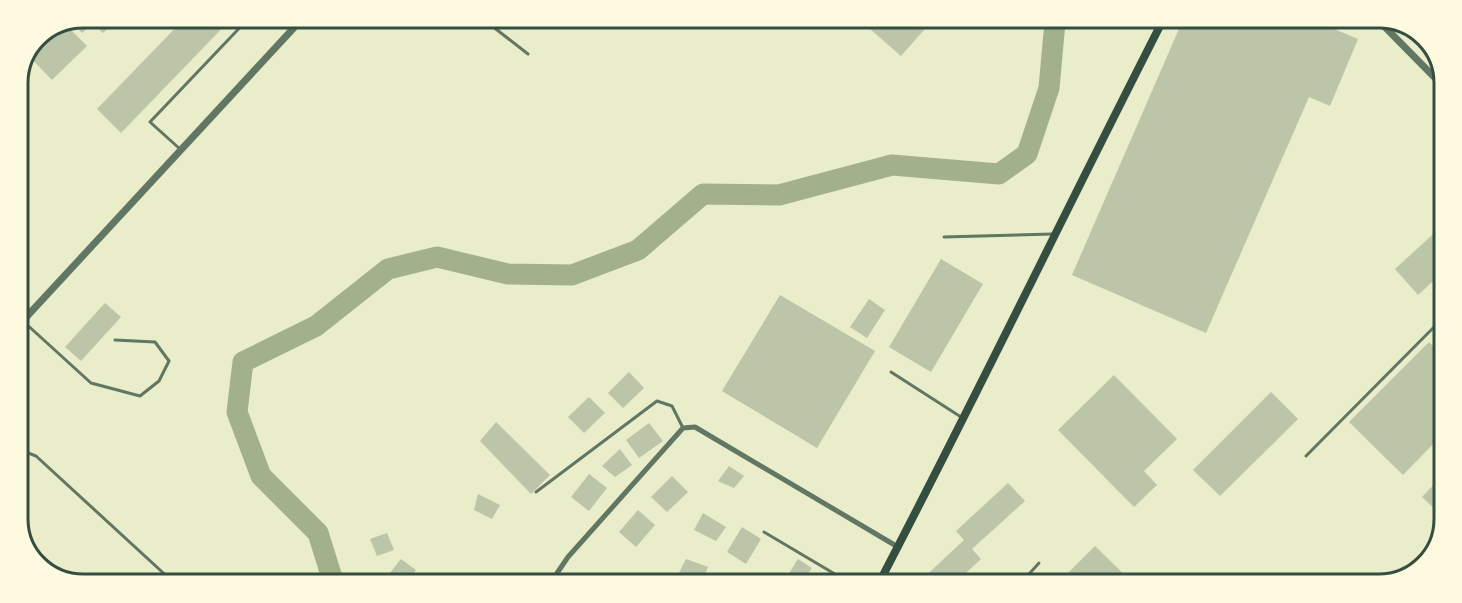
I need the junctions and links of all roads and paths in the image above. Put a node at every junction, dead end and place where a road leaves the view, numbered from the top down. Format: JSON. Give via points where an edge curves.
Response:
{"nodes":[{"id":1,"x":239,"y":28,"type":"edge"},
{"id":2,"x":293,"y":28,"type":"edge"},
{"id":3,"x":494,"y":28,"type":"edge"},
{"id":4,"x":1159,"y":28,"type":"edge"},
{"id":5,"x":1389,"y":30,"type":"edge"},
{"id":6,"x":528,"y":54,"type":"dead end"},
{"id":7,"x":1432,"y":75,"type":"edge"},
{"id":8,"x":180,"y":149,"type":"junction"},
{"id":9,"x":1053,"y":234,"type":"junction"},
{"id":10,"x":944,"y":237,"type":"dead end"},
{"id":11,"x":29,"y":313,"type":"edge"},
{"id":12,"x":1434,"y":327,"type":"edge"},
{"id":13,"x":29,"y":330,"type":"edge"},
{"id":14,"x":115,"y":340,"type":"dead end"},
{"id":15,"x":891,"y":372,"type":"dead end"},
{"id":16,"x":965,"y":420,"type":"junction"},
{"id":17,"x":683,"y":428,"type":"junction"},
{"id":18,"x":29,"y":453,"type":"edge"},
{"id":19,"x":1306,"y":456,"type":"dead end"},
{"id":20,"x":536,"y":492,"type":"dead end"},
{"id":21,"x":764,"y":532,"type":"dead end"},
{"id":22,"x":898,"y":547,"type":"junction"},
{"id":23,"x":1039,"y":563,"type":"dead end"},
{"id":24,"x":164,"y":574,"type":"edge"},
{"id":25,"x":556,"y":574,"type":"edge"},
{"id":26,"x":835,"y":574,"type":"edge"},
{"id":27,"x":884,"y":574,"type":"edge"},
{"id":28,"x":1029,"y":574,"type":"edge"}],
"edges":[{"from":1,"to":8,"type":"lane","via":[[150,122]]},
{"from":2,"to":8,"type":"street"},
{"from":3,"to":6,"type":"lane"},
{"from":4,"to":9,"type":"main road"},
{"from":5,"to":7,"type":"street"},
{"from":8,"to":11,"type":"street"},
{"from":9,"to":10,"type":"lane"},
{"from":9,"to":16,"type":"main road"},
{"from":12,"to":19,"type":"lane"},
{"from":13,"to":14,"type":"lane","via":[[92,383],[140,396],[159,381],[169,362],[155,342]]},
{"from":15,"to":16,"type":"lane"},
{"from":16,"to":22,"type":"main road"},
{"from":17,"to":20,"type":"lane","via":[[672,406],[657,401]]},
{"from":17,"to":22,"type":"street","via":[[708,432]]},
{"from":17,"to":25,"type":"street"},
{"from":18,"to":24,"type":"lane"},
{"from":21,"to":26,"type":"lane"},
{"from":22,"to":27,"type":"main road"},
{"from":23,"to":28,"type":"lane"}]}
